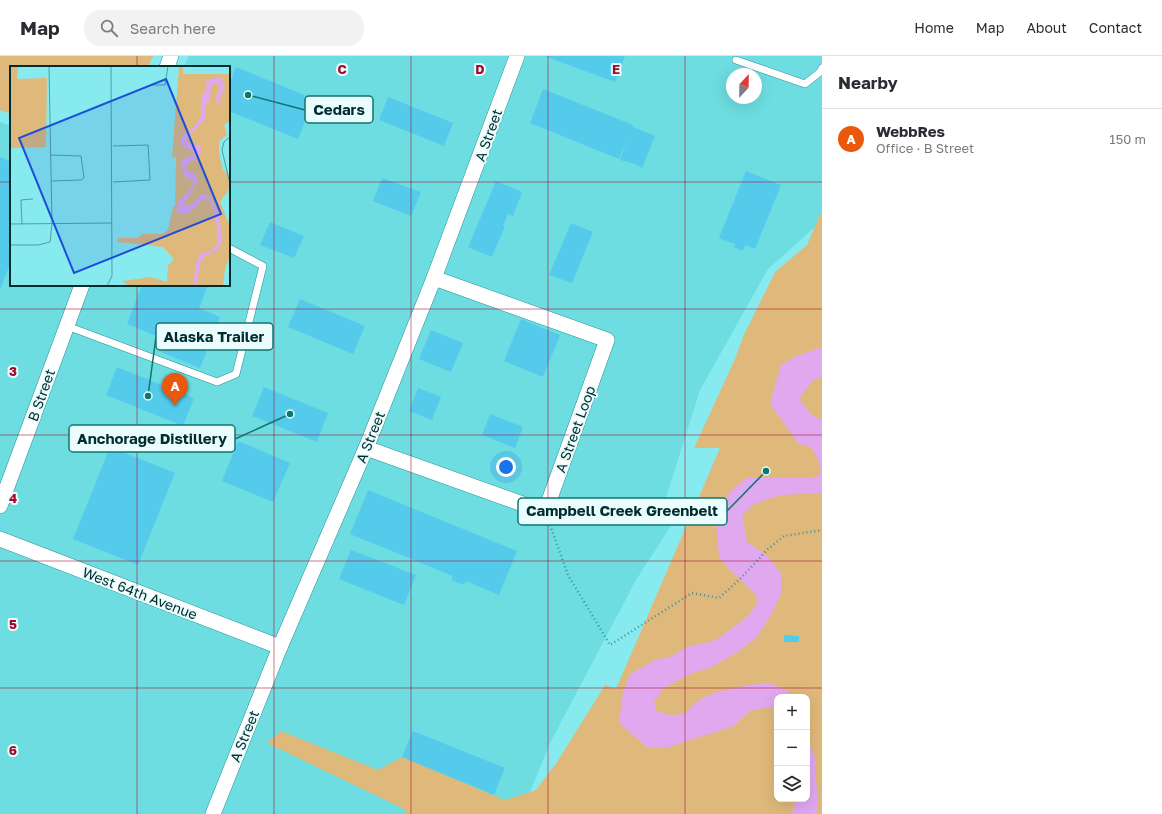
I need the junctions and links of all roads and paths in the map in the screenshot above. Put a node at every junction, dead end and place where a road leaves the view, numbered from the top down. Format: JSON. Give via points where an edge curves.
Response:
{"nodes":[{"id":1,"x":171,"y":56,"type":"edge"},
{"id":2,"x":517,"y":56,"type":"edge"},
{"id":3,"x":736,"y":60,"type":"dead end"},
{"id":4,"x":167,"y":66,"type":"edge"},
{"id":5,"x":822,"y":68,"type":"edge"},
{"id":6,"x":230,"y":249,"type":"edge"},
{"id":7,"x":434,"y":278,"type":"junction"},
{"id":8,"x":82,"y":286,"type":"edge"},
{"id":9,"x":67,"y":326,"type":"junction"},
{"id":10,"x":366,"y":448,"type":"junction"},
{"id":11,"x":0,"y":506,"type":"edge"},
{"id":12,"x":545,"y":512,"type":"junction"},
{"id":13,"x":822,"y":530,"type":"edge"},
{"id":14,"x":0,"y":539,"type":"edge"},
{"id":15,"x":280,"y":647,"type":"junction"},
{"id":16,"x":213,"y":814,"type":"edge"}],
"edges":[{"from":1,"to":4,"type":"street"},
{"from":2,"to":7,"type":"street","name":"A Street"},
{"from":3,"to":5,"type":"lane","via":[[805,84]]},
{"from":6,"to":9,"type":"lane","via":[[263,266],[236,374],[217,382]]},
{"from":7,"to":10,"type":"street","name":"A Street"},
{"from":7,"to":12,"type":"street","name":"A Street Loop","via":[[607,340]]},
{"from":8,"to":9,"type":"street","name":"B Street"},
{"from":9,"to":11,"type":"street","name":"B Street"},
{"from":10,"to":12,"type":"street"},
{"from":10,"to":15,"type":"street","name":"A Street"},
{"from":12,"to":13,"type":"path","via":[[568,575],[610,645],[692,592],[720,598],[768,548],[784,536]]},
{"from":14,"to":15,"type":"street","name":"West 64th Avenue"},
{"from":15,"to":16,"type":"street","name":"A Street"}]}
